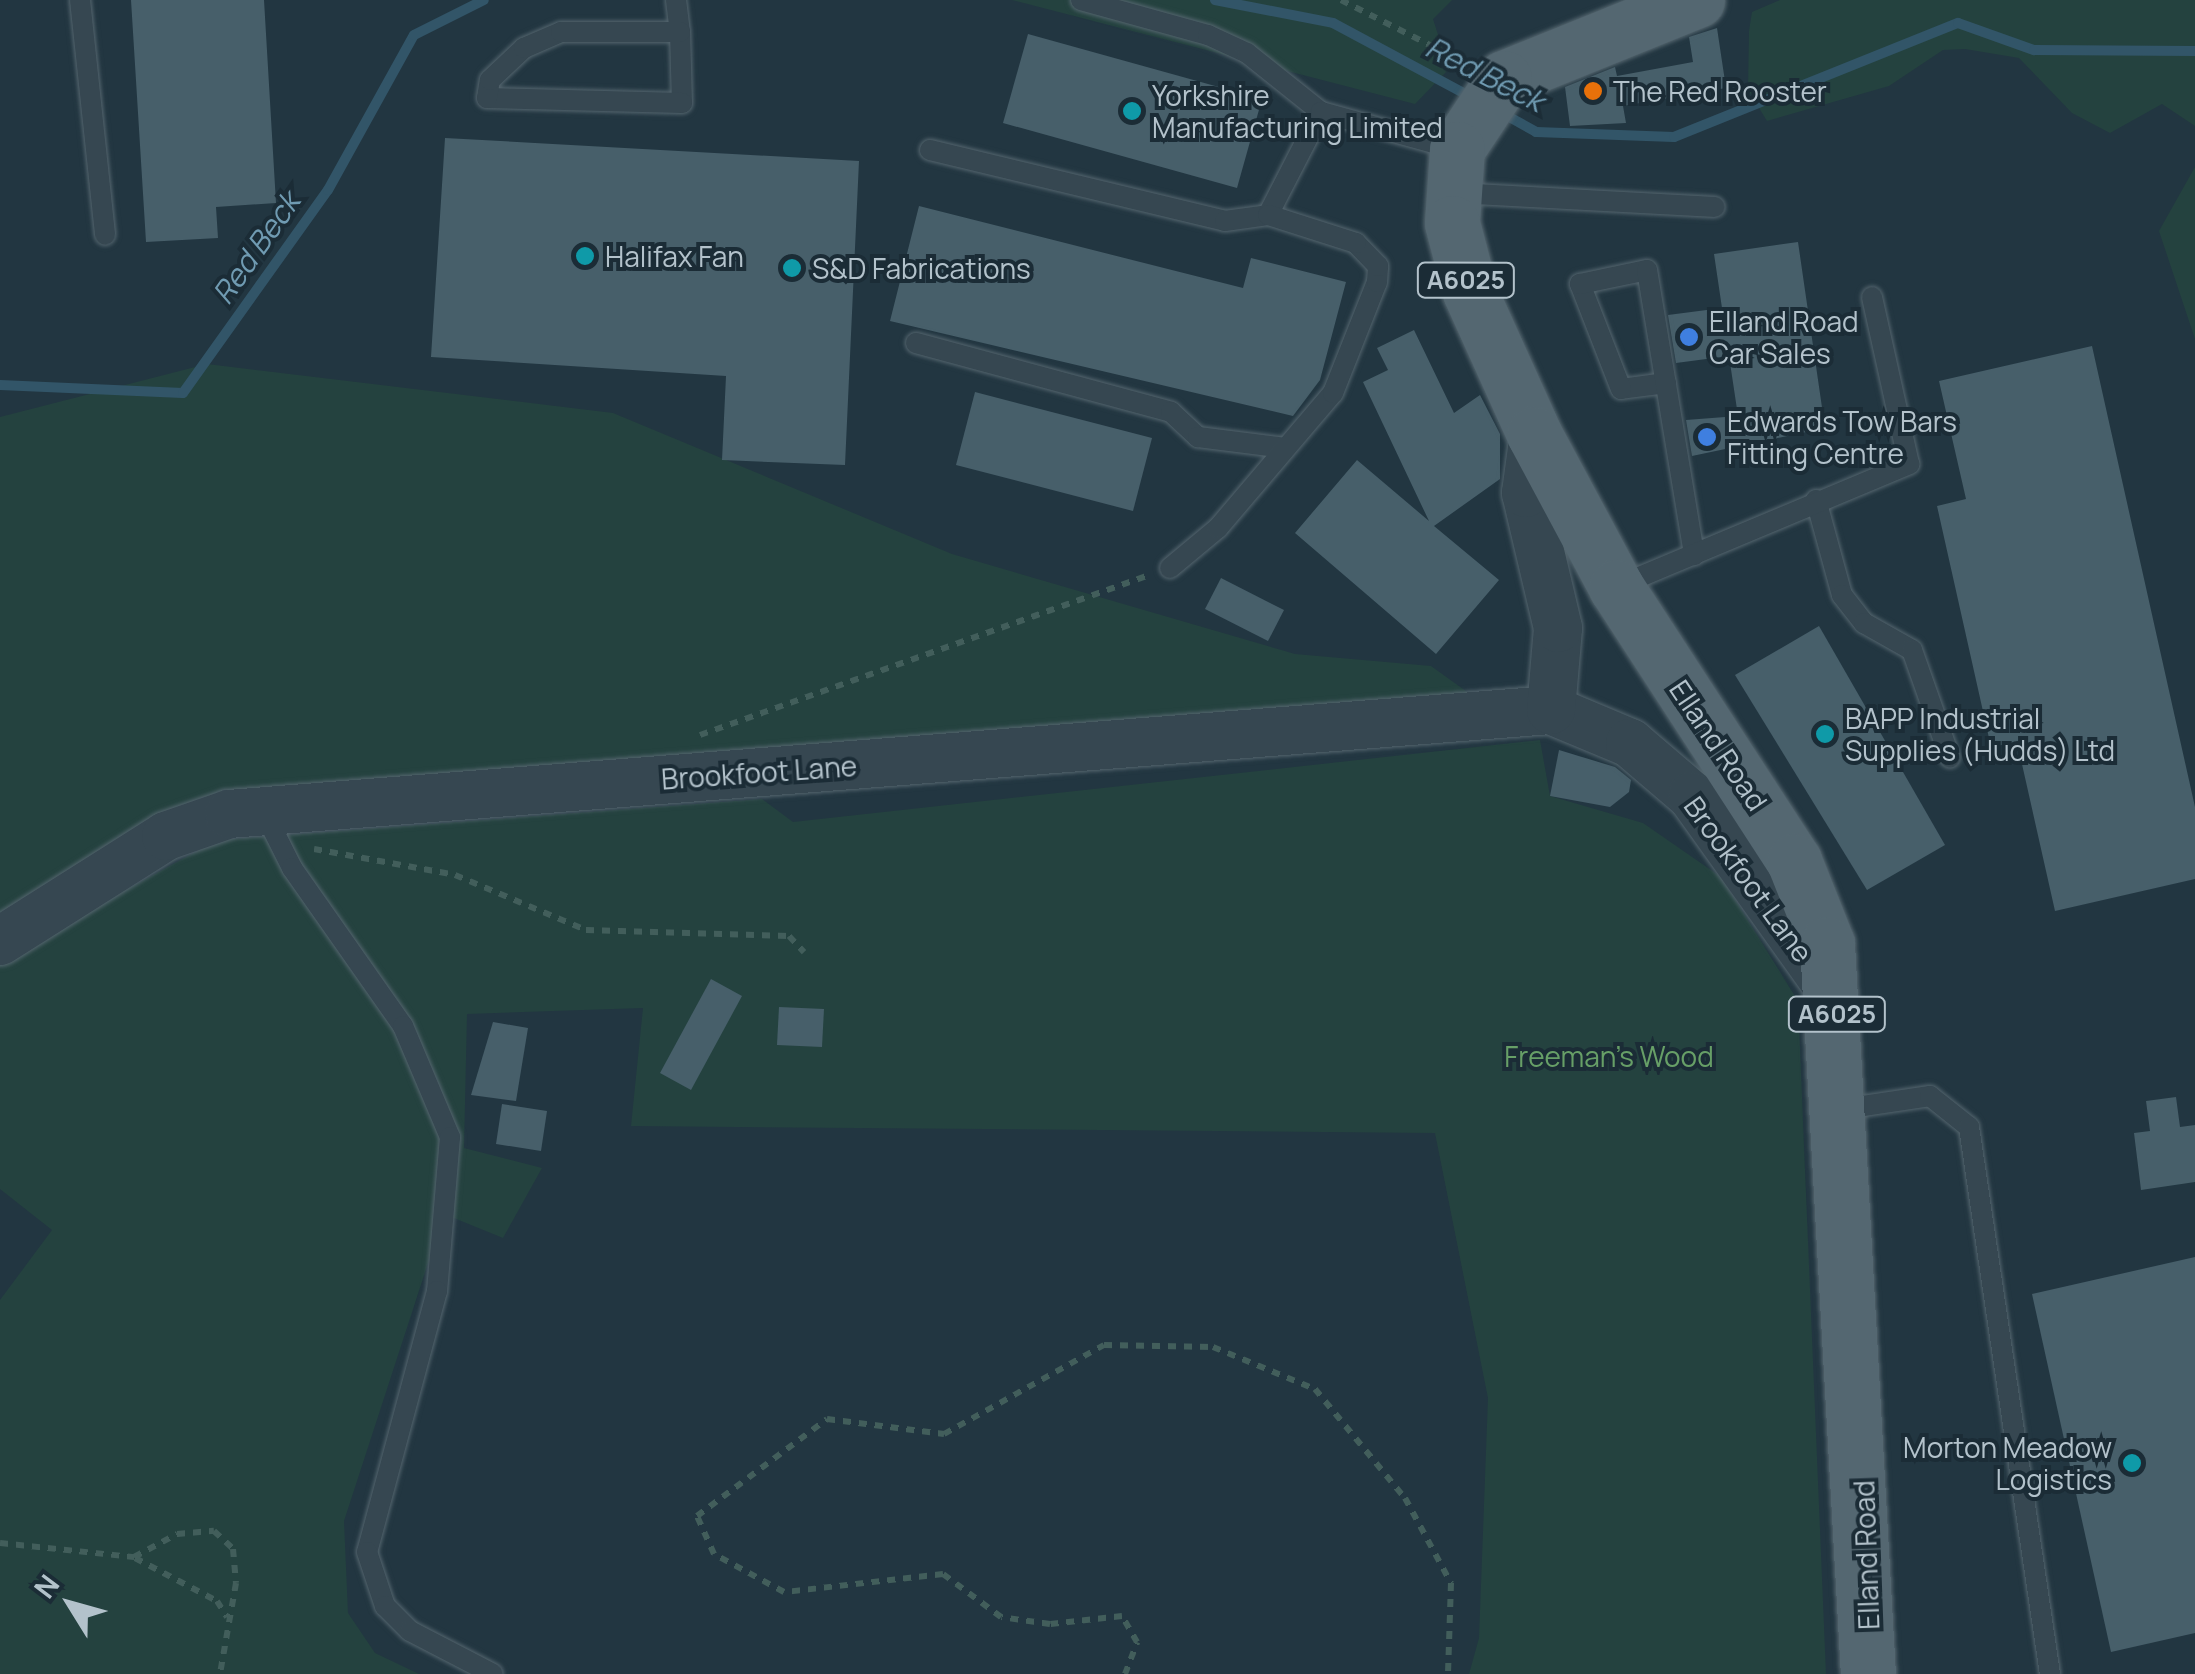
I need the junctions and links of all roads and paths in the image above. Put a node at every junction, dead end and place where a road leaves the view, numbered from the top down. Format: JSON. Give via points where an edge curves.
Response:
{"nodes":[{"id":1,"x":80,"y":0,"type":"edge"},
{"id":2,"x":676,"y":0,"type":"edge"},
{"id":3,"x":1081,"y":0,"type":"edge"},
{"id":4,"x":1341,"y":0,"type":"edge"},
{"id":5,"x":1697,"y":0,"type":"edge"},
{"id":6,"x":680,"y":32,"type":"junction"},
{"id":7,"x":1321,"y":112,"type":"junction"},
{"id":8,"x":1473,"y":128,"type":"junction"},
{"id":9,"x":930,"y":150,"type":"dead end"},
{"id":10,"x":1715,"y":207,"type":"dead end"},
{"id":11,"x":1268,"y":215,"type":"junction"},
{"id":12,"x":105,"y":236,"type":"dead end"},
{"id":13,"x":1872,"y":297,"type":"dead end"},
{"id":14,"x":916,"y":343,"type":"dead end"},
{"id":15,"x":1666,"y":383,"type":"junction"},
{"id":16,"x":1534,"y":434,"type":"junction"},
{"id":17,"x":1286,"y":448,"type":"junction"},
{"id":18,"x":1816,"y":500,"type":"junction"},
{"id":19,"x":1694,"y":555,"type":"junction"},
{"id":20,"x":1170,"y":568,"type":"joint"},
{"id":21,"x":1616,"y":587,"type":"junction"},
{"id":22,"x":1551,"y":710,"type":"junction"},
{"id":23,"x":692,"y":737,"type":"dead end"},
{"id":24,"x":1950,"y":758,"type":"dead end"},
{"id":25,"x":272,"y":826,"type":"junction"},
{"id":26,"x":0,"y":940,"type":"edge"},
{"id":27,"x":804,"y":952,"type":"dead end"},
{"id":28,"x":1836,"y":998,"type":"junction"},
{"id":29,"x":1843,"y":1109,"type":"junction"},
{"id":30,"x":0,"y":1544,"type":"edge"},
{"id":31,"x":134,"y":1558,"type":"junction"},
{"id":32,"x":228,"y":1618,"type":"junction"},
{"id":33,"x":220,"y":1674,"type":"edge"},
{"id":34,"x":494,"y":1674,"type":"edge"},
{"id":35,"x":1125,"y":1674,"type":"edge"},
{"id":36,"x":1448,"y":1674,"type":"edge"},
{"id":37,"x":1868,"y":1674,"type":"edge"},
{"id":38,"x":2050,"y":1674,"type":"edge"}],
"edges":[{"from":1,"to":12,"type":"lane"},
{"from":2,"to":6,"type":"lane"},
{"from":3,"to":7,"type":"lane","via":[[1208,34],[1248,53]]},
{"from":4,"to":8,"type":"path"},
{"from":5,"to":8,"type":"main road","via":[[1551,52]]},
{"from":6,"to":6,"type":"lane","via":[[682,103],[487,98],[490,80],[524,48],[561,32]]},
{"from":7,"to":8,"type":"lane"},
{"from":7,"to":11,"type":"lane"},
{"from":8,"to":10,"type":"lane"},
{"from":8,"to":16,"type":"main road","name":"Elland Road","number":"A6025","via":[[1470,292]]},
{"from":9,"to":11,"type":"lane","via":[[1225,221]]},
{"from":11,"to":17,"type":"lane","via":[[1356,243],[1378,266],[1334,393]]},
{"from":13,"to":18,"type":"lane","via":[[1909,464]]},
{"from":14,"to":17,"type":"lane","via":[[1171,412],[1198,436]]},
{"from":15,"to":15,"type":"lane","via":[[1647,270],[1580,284],[1621,389]]},
{"from":15,"to":19,"type":"lane"},
{"from":16,"to":21,"type":"main road","name":"Elland Road","number":"A6025"},
{"from":16,"to":22,"type":"street","via":[[1526,494],[1558,628]]},
{"from":17,"to":20,"type":"lane"},
{"from":18,"to":19,"type":"lane"},
{"from":18,"to":24,"type":"lane","via":[[1842,595],[1864,623],[1912,650]]},
{"from":19,"to":21,"type":"lane"},
{"from":20,"to":23,"type":"path"},
{"from":21,"to":28,"type":"main road","name":"Elland Road","number":"A6025","via":[[1794,861],[1827,944]]},
{"from":22,"to":25,"type":"street","name":"Brookfoot Lane"},
{"from":22,"to":28,"type":"street","name":"Brookfoot Lane","via":[[1630,743],[1692,796]]},
{"from":25,"to":26,"type":"street","name":"Brookfoot Lane","via":[[166,836]]},
{"from":25,"to":27,"type":"path","via":[[455,876],[586,930],[789,936]]},
{"from":25,"to":34,"type":"lane","via":[[403,1026],[450,1137],[437,1291],[374,1507],[373,1580],[410,1631]]},
{"from":28,"to":29,"type":"main road","name":"Elland Road","number":"A6025"},
{"from":29,"to":37,"type":"main road","name":"Elland Road","number":"A6025"},
{"from":29,"to":38,"type":"lane","via":[[1930,1096],[1969,1127]]},
{"from":30,"to":31,"type":"path"},
{"from":31,"to":32,"type":"path","via":[[216,1600]]},
{"from":31,"to":32,"type":"path","via":[[177,1534],[214,1532],[233,1549]]},
{"from":32,"to":33,"type":"path"},
{"from":35,"to":36,"type":"path","via":[[1137,1642],[1122,1616],[1050,1624],[1000,1617],[943,1574],[784,1592],[714,1554],[697,1516],[827,1419],[944,1434],[1104,1345],[1213,1347],[1315,1389],[1405,1498],[1451,1583]]}]}
